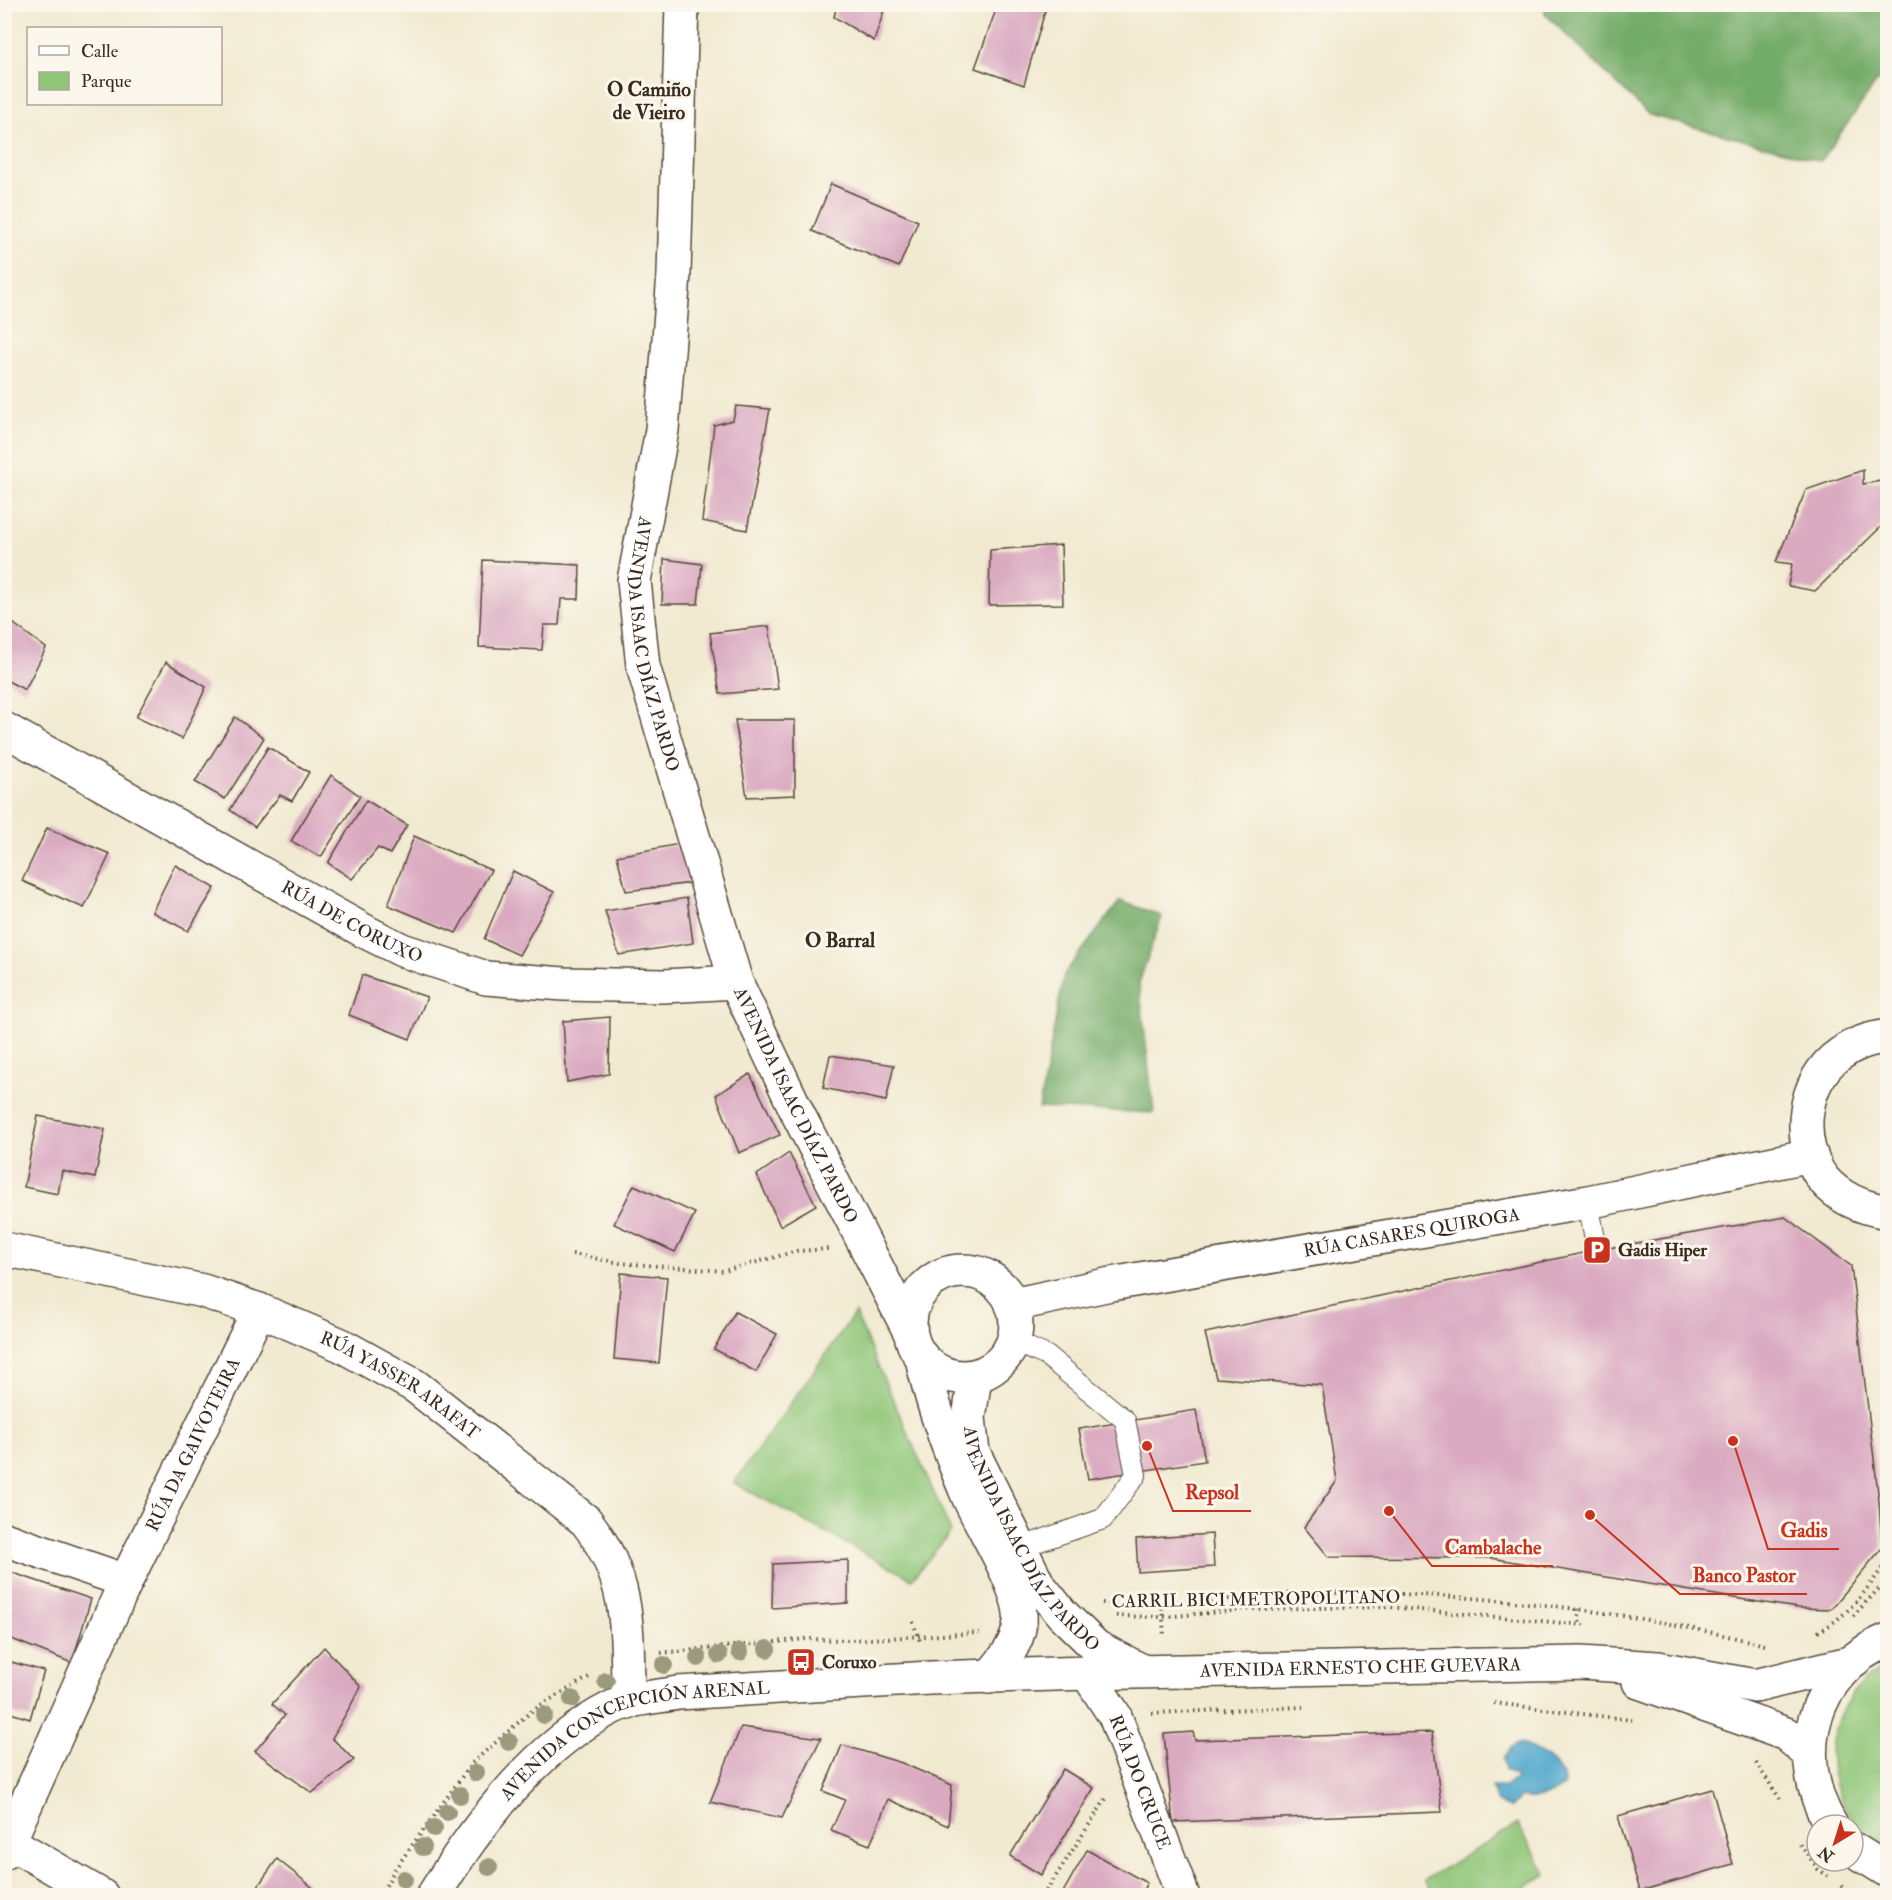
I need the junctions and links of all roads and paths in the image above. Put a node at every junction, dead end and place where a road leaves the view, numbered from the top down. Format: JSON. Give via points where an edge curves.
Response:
{"nodes":[{"id":1,"x":682,"y":4,"type":"edge"},
{"id":2,"x":4,"y":729,"type":"edge"},
{"id":3,"x":736,"y":982,"type":"junction"},
{"id":4,"x":1887,"y":1036,"type":"edge"},
{"id":5,"x":1810,"y":1155,"type":"junction"},
{"id":6,"x":1588,"y":1202,"type":"junction"},
{"id":7,"x":1887,"y":1212,"type":"edge"},
{"id":8,"x":868,"y":1247,"type":"junction"},
{"id":9,"x":4,"y":1249,"type":"edge"},
{"id":10,"x":1597,"y":1250,"type":"dead end"},
{"id":11,"x":572,"y":1254,"type":"dead end"},
{"id":12,"x":934,"y":1280,"type":"junction"},
{"id":13,"x":1012,"y":1305,"type":"junction"},
{"id":14,"x":259,"y":1310,"type":"junction"},
{"id":15,"x":1013,"y":1341,"type":"junction"},
{"id":16,"x":916,"y":1345,"type":"junction"},
{"id":17,"x":975,"y":1377,"type":"junction"},
{"id":18,"x":4,"y":1539,"type":"edge"},
{"id":19,"x":1019,"y":1548,"type":"junction"},
{"id":20,"x":1887,"y":1560,"type":"edge"},
{"id":21,"x":1887,"y":1579,"type":"edge"},
{"id":22,"x":126,"y":1581,"type":"junction"},
{"id":23,"x":1056,"y":1606,"type":"junction"},
{"id":24,"x":1846,"y":1625,"type":"dead end"},
{"id":25,"x":1591,"y":1626,"type":"dead end"},
{"id":26,"x":1816,"y":1633,"type":"dead end"},
{"id":27,"x":1887,"y":1640,"type":"edge"},
{"id":28,"x":1768,"y":1646,"type":"dead end"},
{"id":29,"x":1580,"y":1663,"type":"junction"},
{"id":30,"x":1849,"y":1663,"type":"junction"},
{"id":31,"x":1142,"y":1671,"type":"junction"},
{"id":32,"x":1087,"y":1673,"type":"junction"},
{"id":33,"x":989,"y":1677,"type":"junction"},
{"id":34,"x":1490,"y":1702,"type":"dead end"},
{"id":35,"x":628,"y":1703,"type":"junction"},
{"id":36,"x":1313,"y":1707,"type":"dead end"},
{"id":37,"x":1115,"y":1716,"type":"junction"},
{"id":38,"x":1635,"y":1720,"type":"dead end"},
{"id":39,"x":1809,"y":1754,"type":"junction"},
{"id":40,"x":1753,"y":1757,"type":"dead end"},
{"id":41,"x":1131,"y":1761,"type":"junction"},
{"id":42,"x":1783,"y":1805,"type":"dead end"},
{"id":43,"x":1824,"y":1813,"type":"edge"},
{"id":44,"x":1799,"y":1843,"type":"dead end"},
{"id":45,"x":7,"y":1844,"type":"edge"},
{"id":46,"x":1865,"y":1857,"type":"edge"},
{"id":47,"x":1887,"y":1871,"type":"edge"},
{"id":48,"x":102,"y":1896,"type":"edge"},
{"id":49,"x":433,"y":1896,"type":"edge"},
{"id":50,"x":1044,"y":1896,"type":"edge"},
{"id":51,"x":1183,"y":1896,"type":"edge"},
{"id":52,"x":1852,"y":1896,"type":"edge"}],
"edges":[{"from":1,"to":3,"type":"street","name":"AVENIDA ISAAC DÍAZ PARDO","via":[[674,274],[662,430],[634,581],[643,666]]},
{"from":2,"to":3,"type":"street","name":"RÚA DE CORUXO","via":[[402,950],[486,978],[664,986]]},
{"from":3,"to":8,"type":"street","name":"AVENIDA ISAAC DÍAZ PARDO","via":[[799,1116]]},
{"from":4,"to":5,"type":"street","via":[[1863,1041],[1839,1054],[1820,1075],[1808,1100],[1805,1127]]},
{"from":5,"to":6,"type":"street","name":"RÚA CASARES QUIROGA"},
{"from":5,"to":7,"type":"street","via":[[1823,1178],[1842,1196],[1866,1209]]},
{"from":6,"to":10,"type":"lane"},
{"from":6,"to":13,"type":"street","name":"RÚA CASARES QUIROGA","via":[[1111,1284]]},
{"from":8,"to":11,"type":"path","via":[[797,1251],[724,1270],[620,1263]]},
{"from":8,"to":12,"type":"street","via":[[896,1267]]},
{"from":8,"to":16,"type":"street","name":"AVENIDA ISAAC DÍAZ PARDO"},
{"from":9,"to":14,"type":"street","name":"RÚA YASSER ARAFAT","via":[[203,1292]]},
{"from":12,"to":13,"type":"street","via":[[951,1272],[988,1277],[1003,1289]]},
{"from":12,"to":16,"type":"street","via":[[920,1292],[910,1318]]},
{"from":13,"to":15,"type":"street","via":[[1016,1323]]},
{"from":14,"to":22,"type":"street","name":"RÚA DA GAIVOTEIRA"},
{"from":14,"to":35,"type":"street","name":"RÚA YASSER ARAFAT","via":[[341,1345],[415,1386],[586,1521],[604,1544],[624,1600]]},
{"from":15,"to":17,"type":"street","via":[[992,1370]]},
{"from":15,"to":19,"type":"lane","via":[[1047,1356],[1125,1420],[1136,1475],[1103,1519]]},
{"from":16,"to":17,"type":"street","via":[[937,1371]]},
{"from":16,"to":33,"type":"street","name":"AVENIDA ISAAC DÍAZ PARDO","via":[[931,1403],[969,1497],[1008,1574],[1021,1621],[1010,1652]]},
{"from":17,"to":19,"type":"street","name":"AVENIDA ISAAC DÍAZ PARDO","via":[[969,1418],[973,1452]]},
{"from":18,"to":22,"type":"street"},
{"from":19,"to":23,"type":"street","name":"AVENIDA ISAAC DÍAZ PARDO","via":[[1038,1584]]},
{"from":20,"to":26,"type":"path","via":[[1857,1603],[1835,1623]]},
{"from":21,"to":24,"type":"path"},
{"from":22,"to":45,"type":"street","name":"RÚA DA GAIVOTEIRA"},
{"from":23,"to":25,"type":"path","name":"CARRIL BICI METROPOLITANO","via":[[1163,1617],[1253,1609],[1389,1607]]},
{"from":23,"to":28,"type":"path","via":[[1286,1593],[1485,1597],[1702,1630]]},
{"from":23,"to":31,"type":"street","name":"AVENIDA ISAAC DÍAZ PARDO","via":[[1096,1647]]},
{"from":27,"to":30,"type":"street"},
{"from":29,"to":30,"type":"street","name":"AVENIDA ERNESTO CHE GUEVARA","via":[[1658,1668],[1755,1686]]},
{"from":29,"to":31,"type":"street","name":"AVENIDA ERNESTO CHE GUEVARA"},
{"from":29,"to":39,"type":"street","name":"AVENIDA ERNESTO CHE GUEVARA","via":[[1786,1734]]},
{"from":30,"to":39,"type":"street","via":[[1818,1710]]},
{"from":31,"to":32,"type":"street","name":"AVENIDA CONCEPCIÓN ARENAL"},
{"from":32,"to":33,"type":"street","name":"AVENIDA CONCEPCIÓN ARENAL"},
{"from":32,"to":37,"type":"street","name":"RÚA DO CRUCE"},
{"from":33,"to":35,"type":"street","name":"AVENIDA CONCEPCIÓN ARENAL","via":[[678,1693]]},
{"from":34,"to":38,"type":"path"},
{"from":35,"to":49,"type":"street","name":"AVENIDA CONCEPCIÓN ARENAL","via":[[613,1707],[582,1726],[502,1798],[461,1850]]},
{"from":36,"to":37,"type":"path"},
{"from":37,"to":41,"type":"street","name":"RÚA DO CRUCE"},
{"from":39,"to":43,"type":"street","via":[[1812,1782]]},
{"from":40,"to":42,"type":"path"},
{"from":41,"to":50,"type":"path"},
{"from":41,"to":51,"type":"street","name":"RÚA DO CRUCE"},
{"from":44,"to":52,"type":"path","via":[[1818,1869]]},
{"from":45,"to":48,"type":"street","name":"RÚA DA GAIVOTEIRA"},
{"from":46,"to":47,"type":"street"}]}
